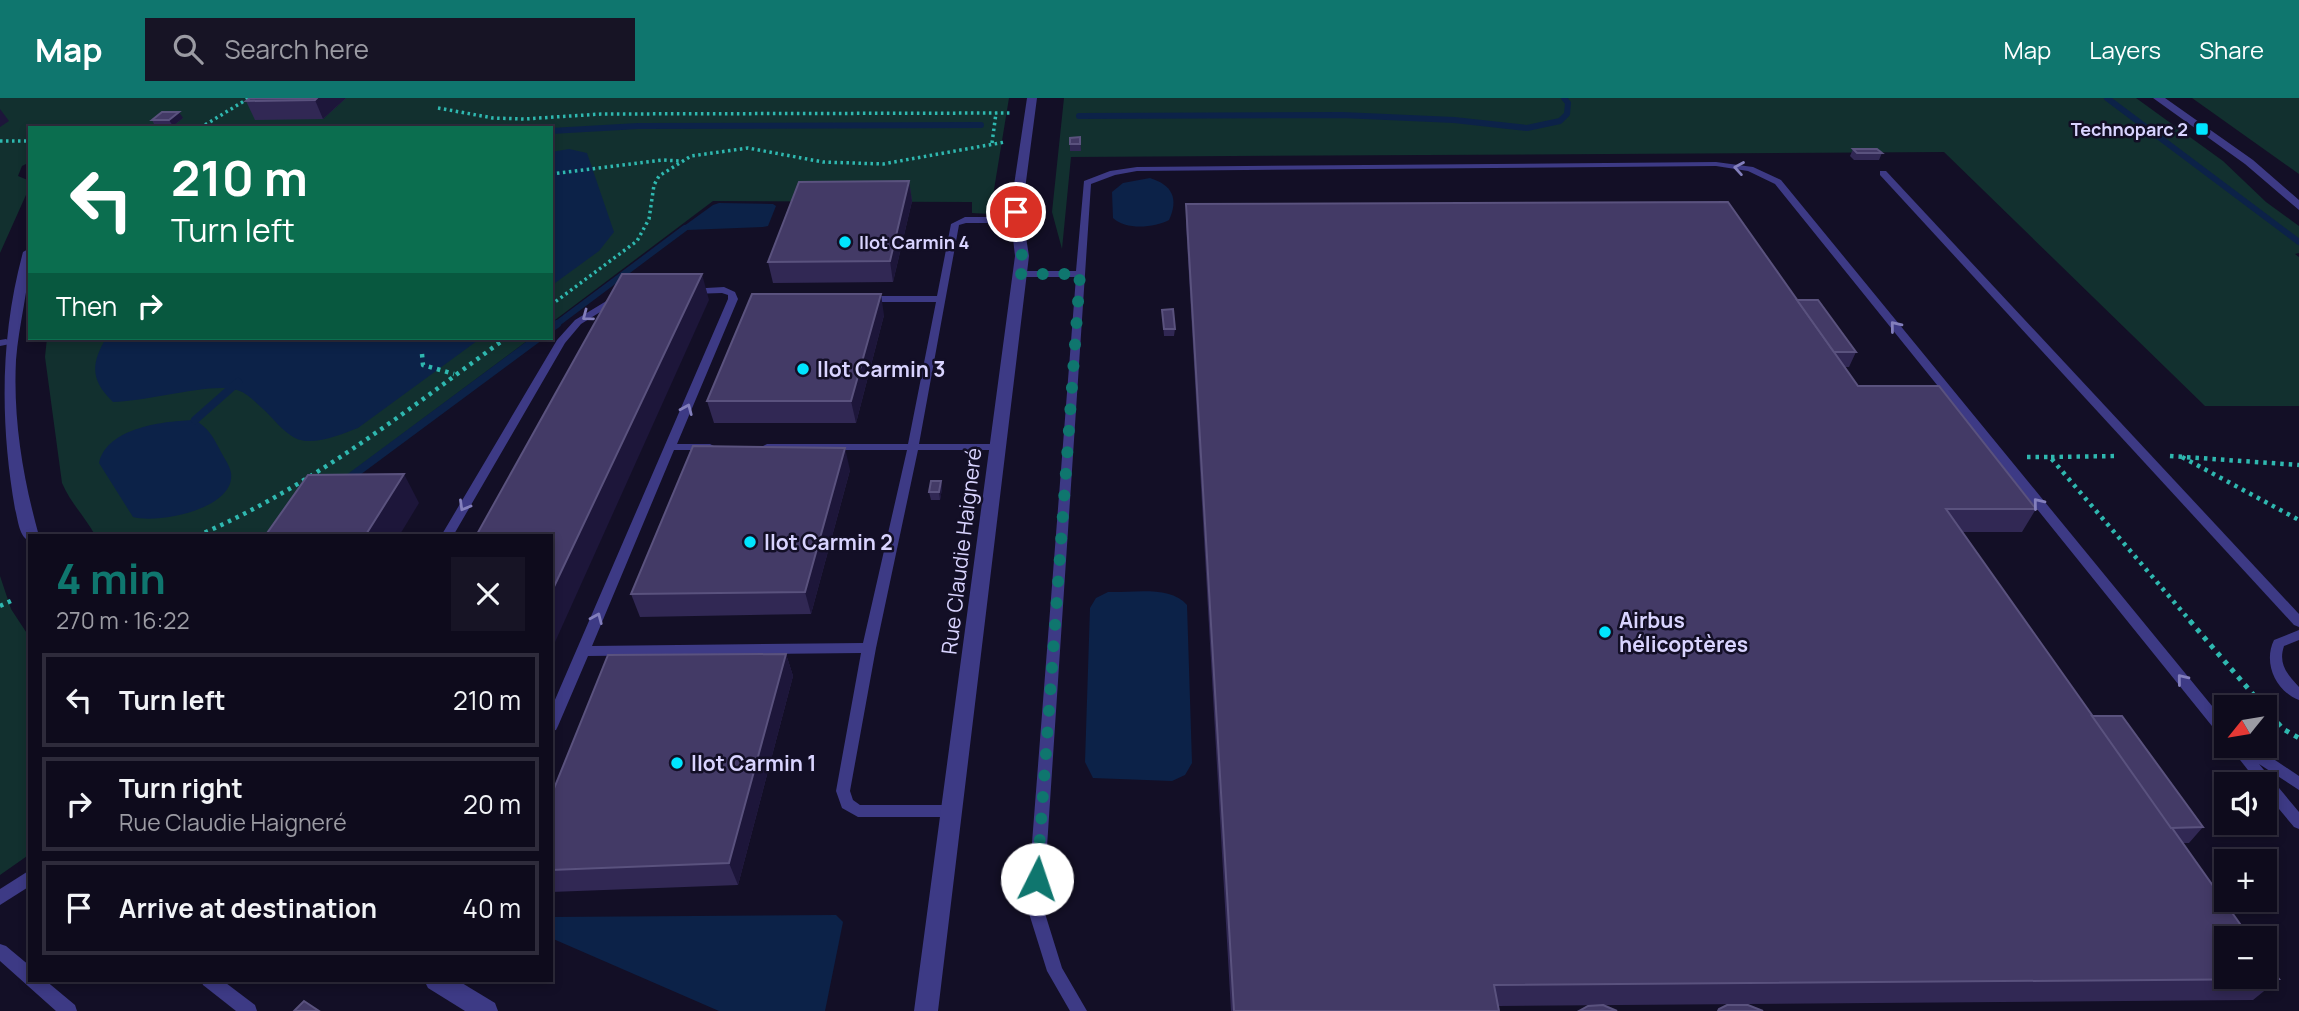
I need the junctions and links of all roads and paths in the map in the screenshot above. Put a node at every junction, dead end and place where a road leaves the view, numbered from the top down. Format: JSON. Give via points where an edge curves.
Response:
{"nodes":[{"id":1,"x":249,"y":98,"type":"edge"},
{"id":2,"x":1032,"y":98,"type":"edge"},
{"id":3,"x":2158,"y":98,"type":"edge"},
{"id":4,"x":438,"y":108,"type":"dead end"},
{"id":5,"x":996,"y":113,"type":"junction"},
{"id":6,"x":1010,"y":113,"type":"dead end"},
{"id":7,"x":203,"y":126,"type":"edge"},
{"id":8,"x":0,"y":141,"type":"edge"},
{"id":9,"x":28,"y":141,"type":"edge"},
{"id":10,"x":1005,"y":142,"type":"dead end"},
{"id":11,"x":992,"y":143,"type":"junction"},
{"id":12,"x":680,"y":161,"type":"junction"},
{"id":13,"x":1883,"y":173,"type":"dead end"},
{"id":14,"x":553,"y":174,"type":"edge"},
{"id":15,"x":2299,"y":206,"type":"edge"},
{"id":16,"x":1016,"y":220,"type":"junction"},
{"id":17,"x":28,"y":259,"type":"edge"},
{"id":18,"x":1019,"y":274,"type":"junction"},
{"id":19,"x":1080,"y":274,"type":"junction"},
{"id":20,"x":678,"y":291,"type":"edge"},
{"id":21,"x":631,"y":293,"type":"edge"},
{"id":22,"x":733,"y":299,"type":"junction"},
{"id":23,"x":747,"y":299,"type":"edge"},
{"id":24,"x":858,"y":299,"type":"edge"},
{"id":25,"x":941,"y":299,"type":"junction"},
{"id":26,"x":553,"y":304,"type":"edge"},
{"id":27,"x":503,"y":340,"type":"edge"},
{"id":28,"x":3,"y":342,"type":"edge"},
{"id":29,"x":422,"y":354,"type":"dead end"},
{"id":30,"x":454,"y":375,"type":"junction"},
{"id":31,"x":914,"y":446,"type":"junction"},
{"id":32,"x":670,"y":447,"type":"junction"},
{"id":33,"x":724,"y":447,"type":"edge"},
{"id":34,"x":751,"y":447,"type":"edge"},
{"id":35,"x":997,"y":447,"type":"junction"},
{"id":36,"x":2180,"y":456,"type":"dead end"},
{"id":37,"x":2001,"y":457,"type":"junction"},
{"id":38,"x":2299,"y":520,"type":"edge"},
{"id":39,"x":31,"y":534,"type":"edge"},
{"id":40,"x":202,"y":534,"type":"edge"},
{"id":41,"x":448,"y":534,"type":"edge"},
{"id":42,"x":15,"y":599,"type":"dead end"},
{"id":43,"x":0,"y":607,"type":"edge"},
{"id":44,"x":2299,"y":622,"type":"edge"},
{"id":45,"x":2299,"y":635,"type":"edge"},
{"id":46,"x":869,"y":648,"type":"junction"},
{"id":47,"x":583,"y":651,"type":"junction"},
{"id":48,"x":2254,"y":695,"type":"edge"},
{"id":49,"x":2299,"y":695,"type":"edge"},
{"id":50,"x":2214,"y":718,"type":"edge"},
{"id":51,"x":553,"y":721,"type":"edge"},
{"id":52,"x":2277,"y":722,"type":"edge"},
{"id":53,"x":2299,"y":738,"type":"edge"},
{"id":54,"x":2245,"y":758,"type":"edge"},
{"id":55,"x":2261,"y":758,"type":"edge"},
{"id":56,"x":2299,"y":784,"type":"edge"},
{"id":57,"x":951,"y":811,"type":"junction"},
{"id":58,"x":2299,"y":823,"type":"edge"},
{"id":59,"x":28,"y":878,"type":"edge"},
{"id":60,"x":0,"y":898,"type":"edge"},
{"id":61,"x":0,"y":951,"type":"edge"},
{"id":62,"x":28,"y":976,"type":"edge"},
{"id":63,"x":35,"y":982,"type":"edge"},
{"id":64,"x":212,"y":982,"type":"edge"},
{"id":65,"x":439,"y":982,"type":"edge"},
{"id":66,"x":69,"y":1011,"type":"edge"},
{"id":67,"x":249,"y":1011,"type":"edge"},
{"id":68,"x":486,"y":1011,"type":"edge"},
{"id":69,"x":926,"y":1011,"type":"edge"},
{"id":70,"x":1079,"y":1011,"type":"edge"}],
"edges":[{"from":1,"to":7,"type":"path"},
{"from":2,"to":16,"type":"street","name":"Rue Claudie Haigneré"},
{"from":3,"to":15,"type":"street","via":[[2249,162]]},
{"from":4,"to":5,"type":"path","via":[[524,119],[601,114]]},
{"from":5,"to":6,"type":"path"},
{"from":5,"to":11,"type":"path"},
{"from":8,"to":9,"type":"path"},
{"from":10,"to":11,"type":"path"},
{"from":11,"to":12,"type":"path","via":[[883,164],[823,162],[748,148],[706,152]]},
{"from":12,"to":14,"type":"path"},
{"from":12,"to":26,"type":"path","via":[[654,185],[649,219],[637,241]]},
{"from":13,"to":44,"type":"lane"},
{"from":16,"to":18,"type":"street","name":"Rue Claudie Haigneré","via":[[1022,256]]},
{"from":16,"to":25,"type":"lane","via":[[965,220],[955,225]]},
{"from":17,"to":28,"type":"street"},
{"from":18,"to":19,"type":"lane"},
{"from":18,"to":35,"type":"street","name":"Rue Claudie Haigneré"},
{"from":37,"to":19,"type":"lane","one_way":true,"via":[[1778,181],[1749,169],[1716,164],[1125,171],[1087,183]]},
{"from":19,"to":70,"type":"lane","via":[[1035,907],[1055,971]]},
{"from":20,"to":22,"type":"lane","via":[[724,290]]},
{"from":21,"to":41,"type":"lane","one_way":true,"via":[[599,307],[561,342]]},
{"from":22,"to":23,"type":"lane"},
{"from":32,"to":22,"type":"lane","one_way":true},
{"from":24,"to":25,"type":"lane"},
{"from":25,"to":31,"type":"lane"},
{"from":27,"to":30,"type":"path"},
{"from":28,"to":39,"type":"street","via":[[7,439]]},
{"from":29,"to":30,"type":"path","via":[[423,365]]},
{"from":30,"to":40,"type":"path","via":[[304,483]]},
{"from":31,"to":34,"type":"lane"},
{"from":31,"to":35,"type":"lane"},
{"from":31,"to":46,"type":"lane"},
{"from":32,"to":33,"type":"lane"},
{"from":47,"to":32,"type":"lane","one_way":true},
{"from":35,"to":57,"type":"street","name":"Rue Claudie Haigneré"},
{"from":36,"to":38,"type":"path"},
{"from":37,"to":48,"type":"path","via":[[2050,457]]},
{"from":50,"to":37,"type":"lane","one_way":true},
{"from":42,"to":43,"type":"path"},
{"from":45,"to":49,"type":"lane","via":[[2279,643],[2273,653],[2276,667]]},
{"from":46,"to":47,"type":"lane"},
{"from":46,"to":57,"type":"lane","via":[[843,791],[847,804],[858,811]]},
{"from":47,"to":51,"type":"lane"},
{"from":52,"to":53,"type":"path"},
{"from":54,"to":58,"type":"lane"},
{"from":55,"to":56,"type":"lane"},
{"from":57,"to":69,"type":"street","name":"Rue Claudie Haigneré"},
{"from":59,"to":60,"type":"lane"},
{"from":61,"to":62,"type":"lane"},
{"from":63,"to":66,"type":"lane"},
{"from":64,"to":67,"type":"lane"},
{"from":65,"to":68,"type":"street"}]}
